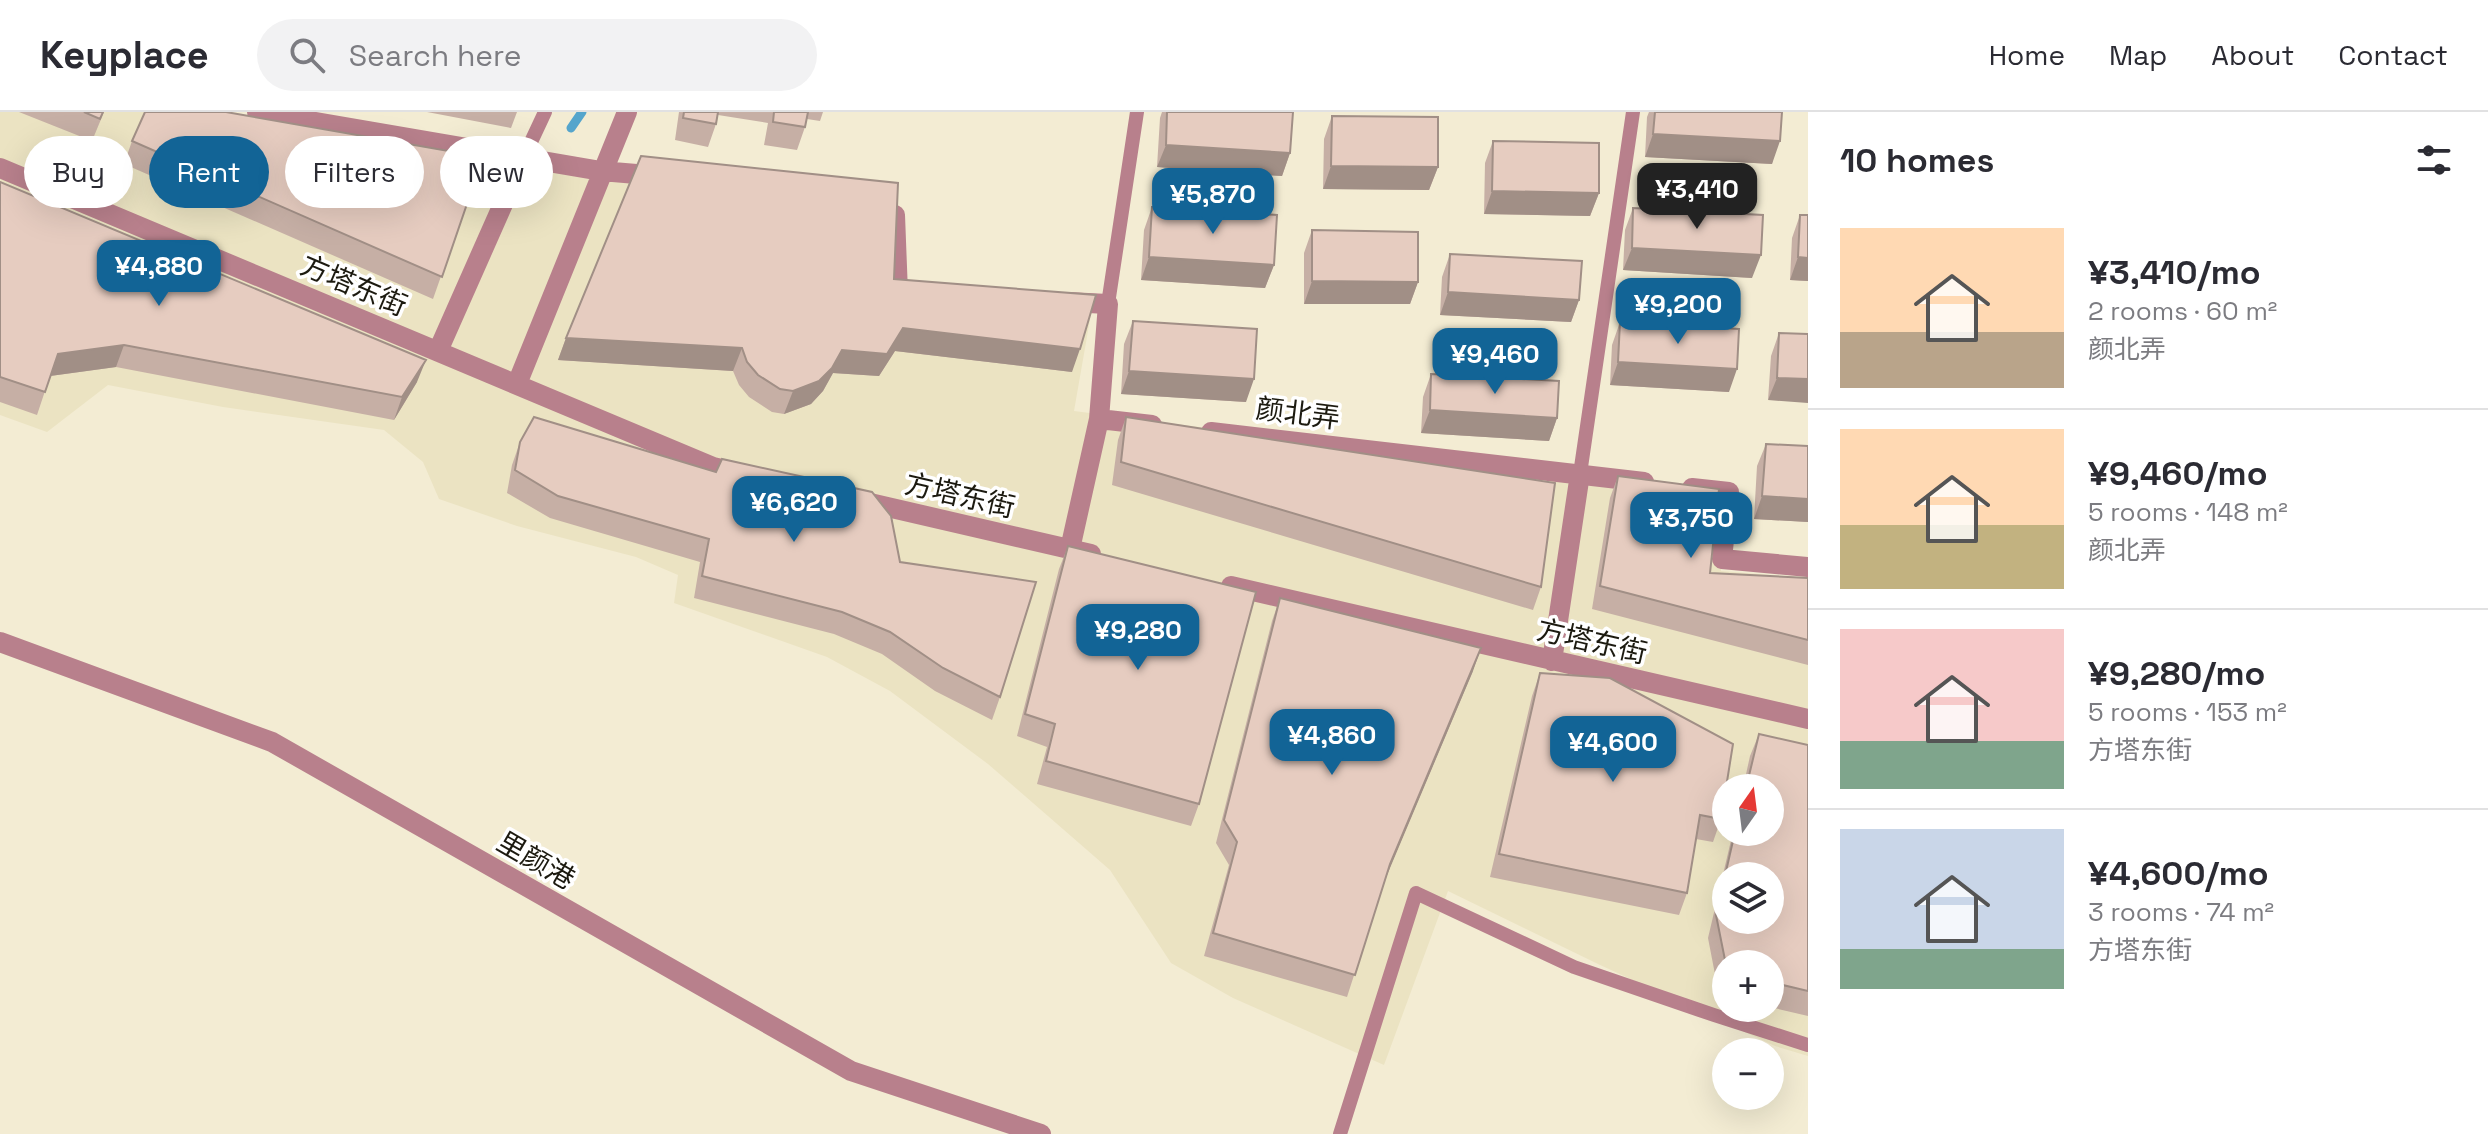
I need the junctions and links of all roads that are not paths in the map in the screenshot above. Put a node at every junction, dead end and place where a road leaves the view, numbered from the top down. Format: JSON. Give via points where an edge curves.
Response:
{"nodes":[{"id":1,"x":257,"y":112,"type":"edge"},
{"id":2,"x":545,"y":112,"type":"edge"},
{"id":3,"x":627,"y":112,"type":"edge"},
{"id":4,"x":1137,"y":112,"type":"edge"},
{"id":5,"x":1633,"y":112,"type":"edge"},
{"id":6,"x":534,"y":136,"type":"edge"},
{"id":7,"x":440,"y":144,"type":"edge"},
{"id":8,"x":553,"y":164,"type":"edge"},
{"id":9,"x":0,"y":168,"type":"edge"},
{"id":10,"x":601,"y":171,"type":"junction"},
{"id":11,"x":678,"y":177,"type":"edge"},
{"id":12,"x":894,"y":194,"type":"edge"},
{"id":13,"x":501,"y":208,"type":"edge"},
{"id":14,"x":928,"y":294,"type":"edge"},
{"id":15,"x":1048,"y":301,"type":"edge"},
{"id":16,"x":1108,"y":304,"type":"junction"},
{"id":17,"x":438,"y":351,"type":"junction"},
{"id":18,"x":517,"y":384,"type":"junction"},
{"id":19,"x":1099,"y":419,"type":"junction"},
{"id":20,"x":1580,"y":474,"type":"junction"},
{"id":21,"x":760,"y":478,"type":"edge"},
{"id":22,"x":837,"y":496,"type":"edge"},
{"id":23,"x":1070,"y":549,"type":"junction"},
{"id":24,"x":1116,"y":560,"type":"edge"},
{"id":25,"x":1808,"y":567,"type":"edge"},
{"id":26,"x":1208,"y":581,"type":"edge"},
{"id":27,"x":0,"y":642,"type":"edge"},
{"id":28,"x":1552,"y":661,"type":"junction"},
{"id":29,"x":1808,"y":719,"type":"edge"},
{"id":30,"x":1808,"y":1045,"type":"edge"},
{"id":31,"x":1041,"y":1134,"type":"edge"},
{"id":32,"x":1340,"y":1134,"type":"edge"}],
"edges":[{"from":1,"to":7,"type":"street"},
{"from":2,"to":6,"type":"lane"},
{"from":3,"to":10,"type":"street"},
{"from":4,"to":16,"type":"lane"},
{"from":5,"to":20,"type":"lane"},
{"from":8,"to":10,"type":"street"},
{"from":9,"to":17,"type":"street","name":"方塔东街"},
{"from":10,"to":11,"type":"street"},
{"from":10,"to":18,"type":"street"},
{"from":12,"to":14,"type":"street","via":[[898,293]]},
{"from":13,"to":17,"type":"street"},
{"from":15,"to":16,"type":"street"},
{"from":16,"to":19,"type":"street"},
{"from":17,"to":18,"type":"street","name":"方塔东街"},
{"from":18,"to":21,"type":"street","name":"方塔东街","via":[[713,467]]},
{"from":19,"to":20,"type":"street","name":"颜北弄"},
{"from":19,"to":23,"type":"street"},
{"from":20,"to":25,"type":"street","name":"颜北弄","via":[[1729,492],[1722,559]]},
{"from":20,"to":28,"type":"street"},
{"from":22,"to":23,"type":"street","name":"方塔东街"},
{"from":23,"to":24,"type":"street","name":"方塔东街"},
{"from":26,"to":28,"type":"street","name":"方塔东街"},
{"from":27,"to":31,"type":"street","name":"里颜港","via":[[272,742],[851,1071]]},
{"from":28,"to":29,"type":"street","name":"方塔东街"},
{"from":30,"to":32,"type":"lane","via":[[1574,967],[1416,893]]}]}
